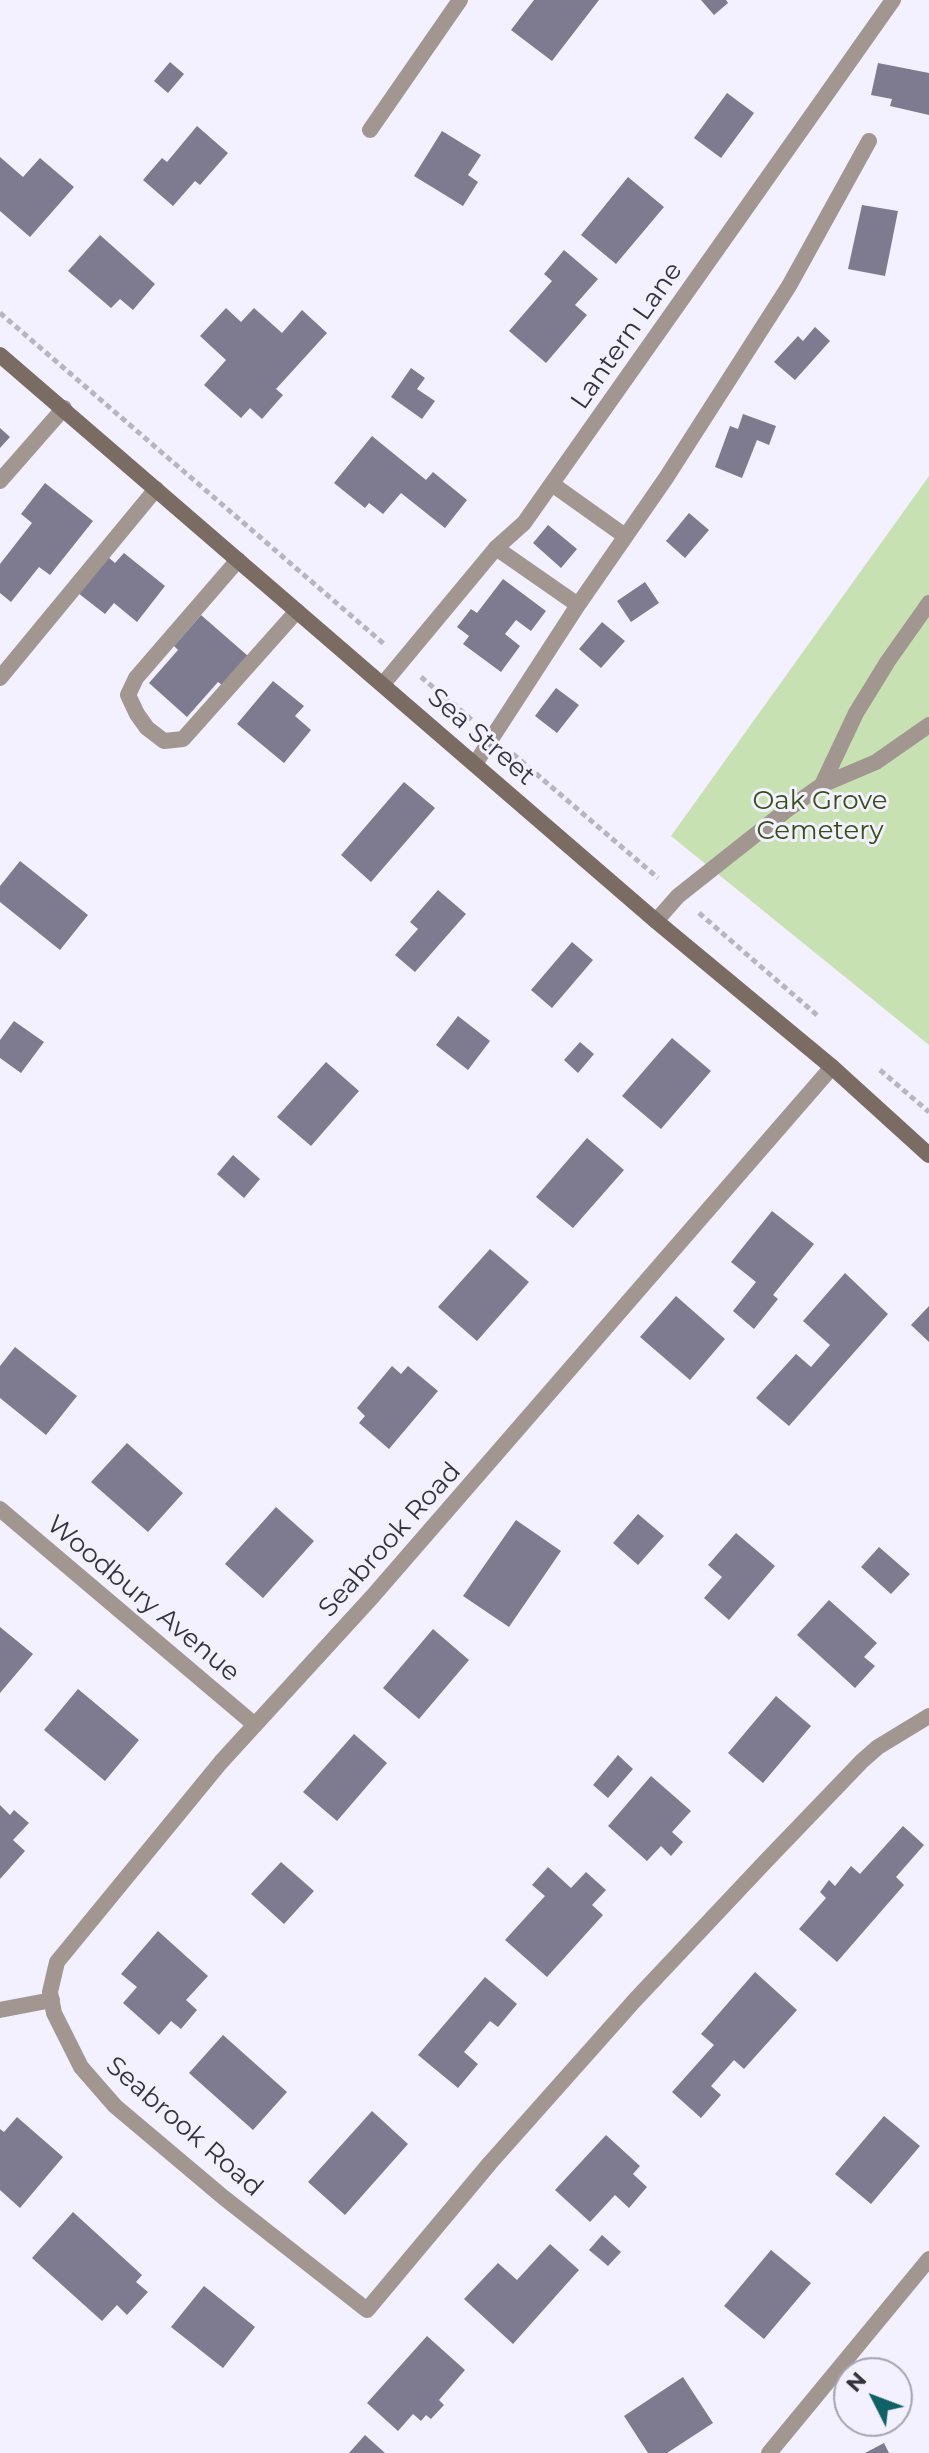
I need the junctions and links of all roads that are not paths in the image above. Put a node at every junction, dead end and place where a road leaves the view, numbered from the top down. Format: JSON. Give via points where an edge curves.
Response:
{"nodes":[{"id":1,"x":460,"y":0,"type":"edge"},
{"id":2,"x":893,"y":0,"type":"edge"},
{"id":3,"x":370,"y":130,"type":"dead end"},
{"id":4,"x":869,"y":141,"type":"dead end"},
{"id":5,"x":0,"y":355,"type":"edge"},
{"id":6,"x":64,"y":408,"type":"junction"},
{"id":7,"x":0,"y":481,"type":"edge"},
{"id":8,"x":552,"y":484,"type":"junction"},
{"id":9,"x":156,"y":489,"type":"junction"},
{"id":10,"x":625,"y":536,"type":"junction"},
{"id":11,"x":496,"y":548,"type":"junction"},
{"id":12,"x":238,"y":560,"type":"junction"},
{"id":13,"x":578,"y":605,"type":"junction"},
{"id":14,"x":928,"y":605,"type":"edge"},
{"id":15,"x":297,"y":611,"type":"junction"},
{"id":16,"x":0,"y":678,"type":"edge"},
{"id":17,"x":383,"y":684,"type":"junction"},
{"id":18,"x":929,"y":725,"type":"edge"},
{"id":19,"x":475,"y":764,"type":"junction"},
{"id":20,"x":822,"y":785,"type":"junction"},
{"id":21,"x":656,"y":921,"type":"junction"},
{"id":22,"x":832,"y":1067,"type":"junction"},
{"id":23,"x":929,"y":1155,"type":"edge"},
{"id":24,"x":0,"y":1509,"type":"edge"},
{"id":25,"x":929,"y":1716,"type":"edge"},
{"id":26,"x":255,"y":1725,"type":"junction"},
{"id":27,"x":52,"y":2000,"type":"junction"},
{"id":28,"x":0,"y":2010,"type":"edge"},
{"id":29,"x":929,"y":2259,"type":"edge"},
{"id":30,"x":769,"y":2453,"type":"edge"}],
"edges":[{"from":1,"to":3,"type":"street"},
{"from":2,"to":8,"type":"street","name":"Lantern Lane"},
{"from":4,"to":10,"type":"street","via":[[789,286]]},
{"from":5,"to":6,"type":"street","name":"Sea Street"},
{"from":6,"to":7,"type":"street"},
{"from":6,"to":9,"type":"street","name":"Sea Street"},
{"from":8,"to":10,"type":"street"},
{"from":8,"to":11,"type":"street","name":"Lantern Lane","via":[[524,523]]},
{"from":9,"to":12,"type":"street","name":"Sea Street"},
{"from":9,"to":16,"type":"street"},
{"from":10,"to":13,"type":"street"},
{"from":11,"to":13,"type":"street"},
{"from":11,"to":17,"type":"street","name":"Lantern Lane"},
{"from":12,"to":15,"type":"street","name":"Sea Street"},
{"from":12,"to":15,"type":"street","via":[[136,678],[128,695],[147,728],[164,741],[183,739]]},
{"from":13,"to":19,"type":"street"},
{"from":14,"to":20,"type":"street","via":[[856,713]]},
{"from":15,"to":17,"type":"street","name":"Sea Street"},
{"from":17,"to":19,"type":"street","name":"Sea Street"},
{"from":18,"to":20,"type":"street","via":[[876,762]]},
{"from":19,"to":21,"type":"street","name":"Sea Street"},
{"from":20,"to":21,"type":"street","via":[[678,896]]},
{"from":21,"to":22,"type":"street","name":"Sea Street"},
{"from":22,"to":23,"type":"street","name":"Sea Street"},
{"from":22,"to":26,"type":"street","name":"Seabrook Road","via":[[557,1388]]},
{"from":24,"to":26,"type":"street","name":"Woodbury Avenue"},
{"from":25,"to":27,"type":"street","name":"Seabrook Road","via":[[862,1761],[765,1862],[490,2163],[367,2310],[115,2106],[81,2067]]},
{"from":26,"to":27,"type":"street","name":"Seabrook Road","via":[[57,1962]]},
{"from":27,"to":28,"type":"street"},
{"from":29,"to":30,"type":"street"}]}
